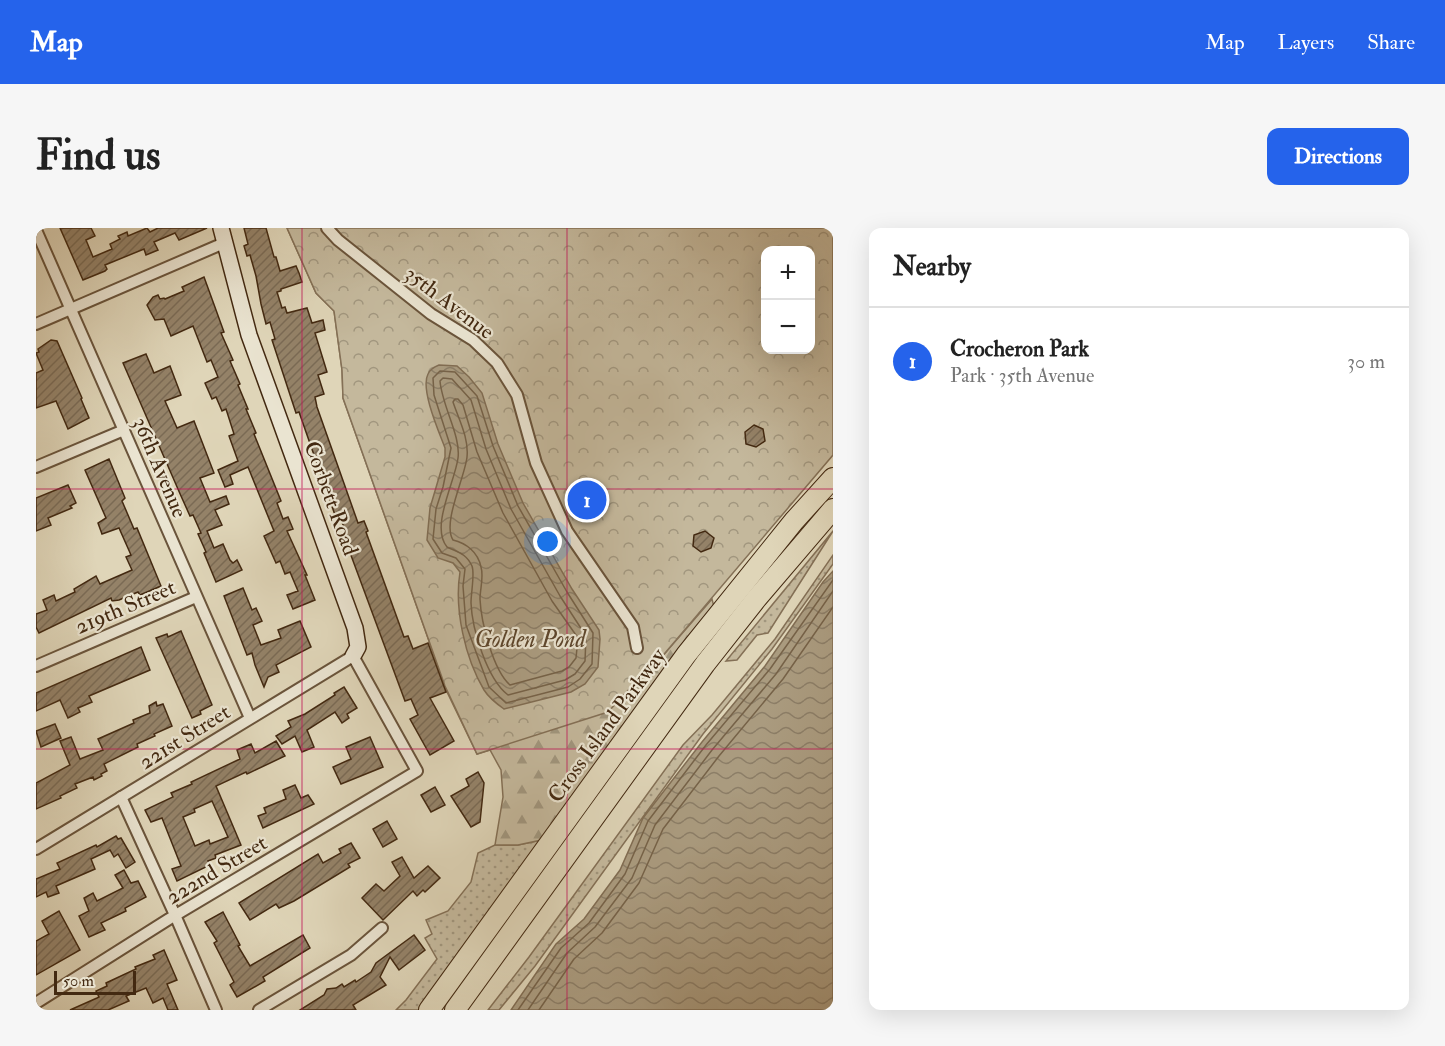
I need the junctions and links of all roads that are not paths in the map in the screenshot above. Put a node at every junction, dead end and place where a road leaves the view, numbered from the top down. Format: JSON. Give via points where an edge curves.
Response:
{"nodes":[{"id":1,"x":327,"y":228,"type":"edge"},
{"id":2,"x":36,"y":230,"type":"edge"},
{"id":3,"x":223,"y":236,"type":"edge"},
{"id":4,"x":71,"y":309,"type":"junction"},
{"id":5,"x":36,"y":324,"type":"edge"},
{"id":6,"x":124,"y":430,"type":"junction"},
{"id":7,"x":36,"y":467,"type":"edge"},
{"id":8,"x":833,"y":478,"type":"edge"},
{"id":9,"x":833,"y":509,"type":"edge"},
{"id":10,"x":196,"y":597,"type":"junction"},
{"id":11,"x":637,"y":648,"type":"dead end"},
{"id":12,"x":353,"y":656,"type":"junction"},
{"id":13,"x":36,"y":666,"type":"edge"},
{"id":14,"x":250,"y":718,"type":"junction"},
{"id":15,"x":121,"y":797,"type":"junction"},
{"id":16,"x":36,"y":849,"type":"edge"},
{"id":17,"x":176,"y":915,"type":"junction"},
{"id":18,"x":382,"y":928,"type":"dead end"},
{"id":19,"x":36,"y":1003,"type":"edge"},
{"id":20,"x":216,"y":1010,"type":"edge"},
{"id":21,"x":259,"y":1010,"type":"edge"},
{"id":22,"x":429,"y":1010,"type":"edge"},
{"id":23,"x":455,"y":1010,"type":"edge"}],
"edges":[{"from":1,"to":11,"type":"street","name":"35th Avenue","via":[[497,363],[517,395],[536,463],[567,531],[633,627]]},
{"from":2,"to":4,"type":"street","name":"36th Avenue"},
{"from":3,"to":4,"type":"street"},
{"from":3,"to":12,"type":"street","name":"Corbett Road","via":[[249,335],[355,628],[358,646]]},
{"from":4,"to":5,"type":"street"},
{"from":4,"to":6,"type":"street","name":"36th Avenue"},
{"from":6,"to":7,"type":"street"},
{"from":6,"to":10,"type":"street","name":"36th Avenue"},
{"from":8,"to":22,"type":"highway","name":"Cross Island Parkway","via":[[686,656]]},
{"from":9,"to":23,"type":"highway","name":"Cross Island Parkway","via":[[705,664]]},
{"from":10,"to":13,"type":"street","name":"219th Street"},
{"from":10,"to":14,"type":"street","name":"36th Avenue"},
{"from":12,"to":14,"type":"street","name":"221st Street"},
{"from":12,"to":17,"type":"street","name":"222nd Street","via":[[417,771]]},
{"from":14,"to":15,"type":"street","name":"221st Street"},
{"from":15,"to":16,"type":"street","name":"221st Street"},
{"from":15,"to":17,"type":"street"},
{"from":17,"to":19,"type":"street","name":"222nd Street"},
{"from":17,"to":20,"type":"street"},
{"from":18,"to":21,"type":"street","via":[[351,955]]}]}
